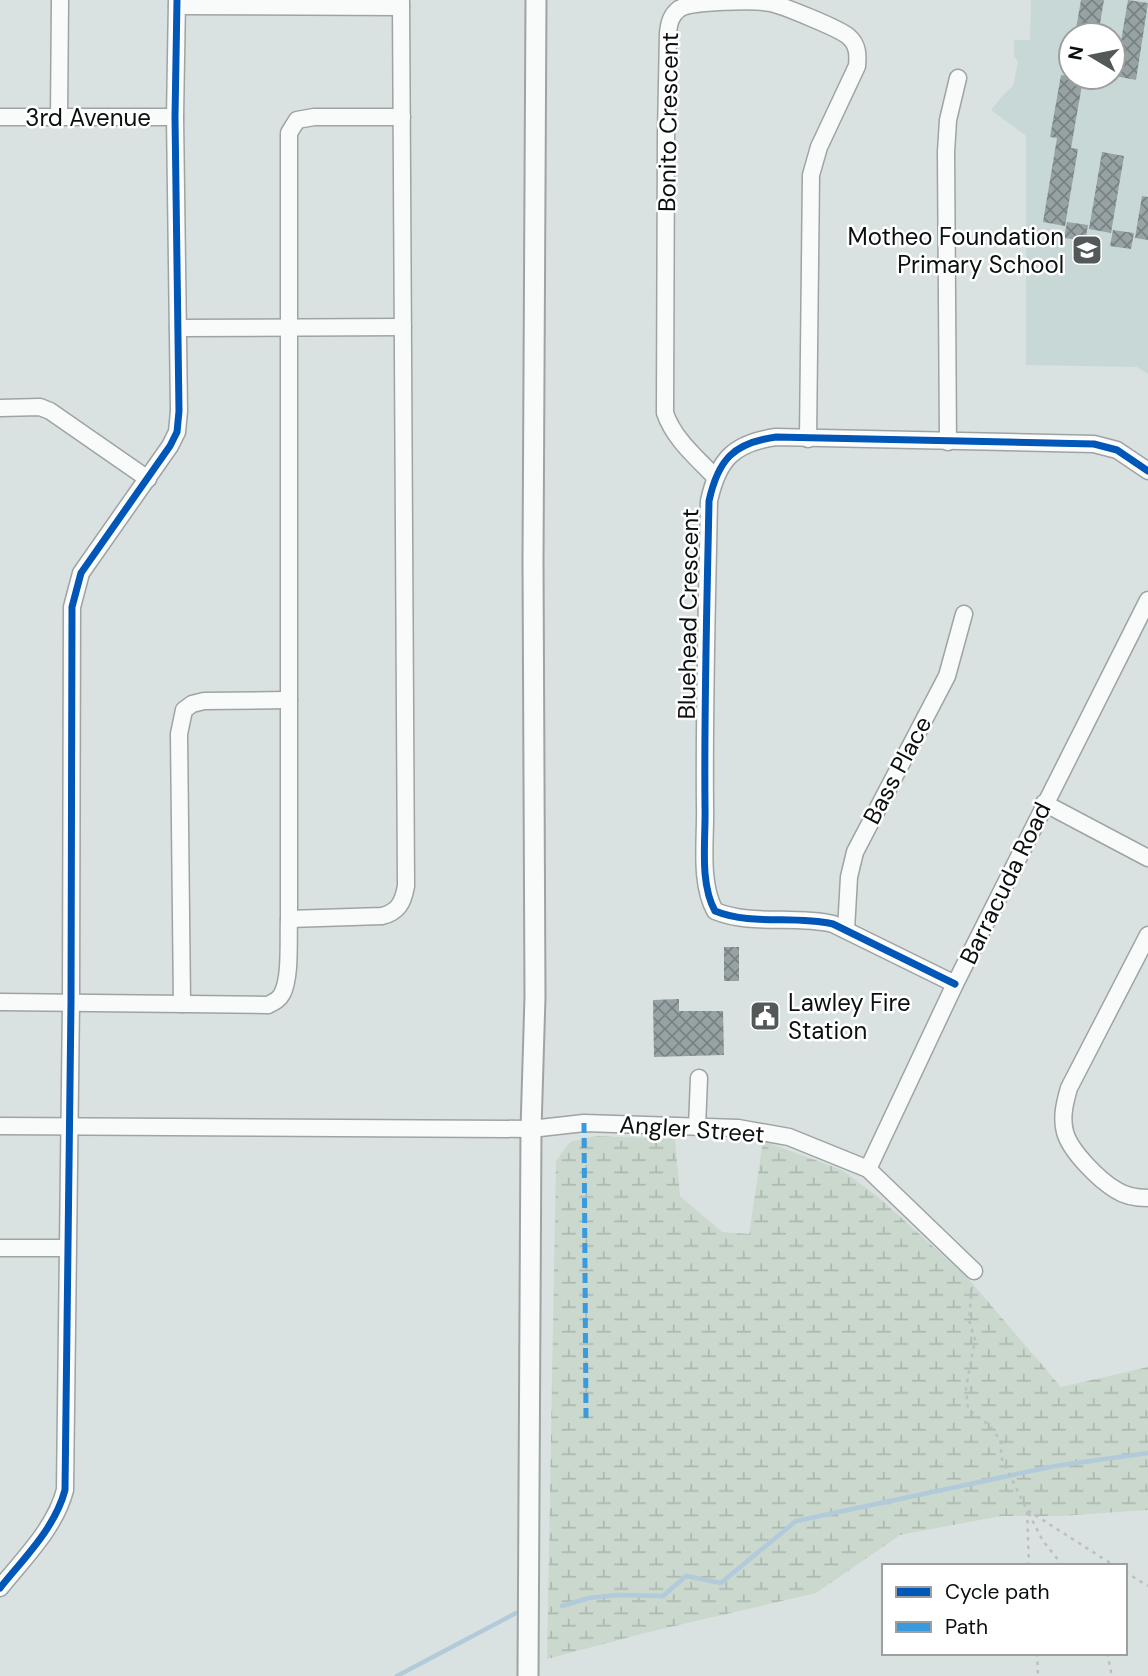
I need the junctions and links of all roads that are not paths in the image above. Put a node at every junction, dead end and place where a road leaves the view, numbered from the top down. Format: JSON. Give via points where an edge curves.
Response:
{"nodes":[{"id":1,"x":60,"y":0,"type":"edge"},
{"id":2,"x":536,"y":0,"type":"edge"},
{"id":3,"x":177,"y":3,"type":"edge"},
{"id":4,"x":292,"y":3,"type":"edge"},
{"id":5,"x":401,"y":4,"type":"edge"},
{"id":6,"x":958,"y":78,"type":"dead end"},
{"id":7,"x":0,"y":117,"type":"edge"},
{"id":8,"x":59,"y":117,"type":"junction"},
{"id":9,"x":176,"y":117,"type":"junction"},
{"id":10,"x":402,"y":117,"type":"junction"},
{"id":11,"x":289,"y":327,"type":"junction"},
{"id":12,"x":403,"y":327,"type":"junction"},
{"id":13,"x":178,"y":328,"type":"junction"},
{"id":14,"x":0,"y":408,"type":"edge"},
{"id":15,"x":808,"y":439,"type":"junction"},
{"id":16,"x":948,"y":442,"type":"junction"},
{"id":17,"x":1148,"y":471,"type":"edge"},
{"id":18,"x":714,"y":476,"type":"junction"},
{"id":19,"x":148,"y":479,"type":"junction"},
{"id":20,"x":1148,"y":600,"type":"edge"},
{"id":21,"x":964,"y":614,"type":"dead end"},
{"id":22,"x":289,"y":700,"type":"junction"},
{"id":23,"x":1044,"y":803,"type":"junction"},
{"id":24,"x":1148,"y":858,"type":"edge"},
{"id":25,"x":289,"y":919,"type":"junction"},
{"id":26,"x":846,"y":930,"type":"junction"},
{"id":27,"x":1148,"y":935,"type":"edge"},
{"id":28,"x":955,"y":984,"type":"junction"},
{"id":29,"x":0,"y":1002,"type":"edge"},
{"id":30,"x":71,"y":1003,"type":"junction"},
{"id":31,"x":182,"y":1004,"type":"junction"},
{"id":32,"x":699,"y":1078,"type":"dead end"},
{"id":33,"x":0,"y":1126,"type":"edge"},
{"id":34,"x":68,"y":1126,"type":"junction"},
{"id":35,"x":696,"y":1127,"type":"junction"},
{"id":36,"x":531,"y":1129,"type":"junction"},
{"id":37,"x":868,"y":1169,"type":"junction"},
{"id":38,"x":1148,"y":1198,"type":"edge"},
{"id":39,"x":0,"y":1248,"type":"edge"},
{"id":40,"x":66,"y":1248,"type":"junction"},
{"id":41,"x":974,"y":1271,"type":"road end"},
{"id":42,"x":0,"y":1588,"type":"edge"},
{"id":43,"x":528,"y":1676,"type":"edge"}],
"edges":[{"from":1,"to":8,"type":"street"},
{"from":2,"to":36,"type":"main road"},
{"from":3,"to":4,"type":"street"},
{"from":3,"to":9,"type":"street"},
{"from":4,"to":5,"type":"street"},
{"from":5,"to":10,"type":"street"},
{"from":6,"to":16,"type":"street","via":[[946,152]]},
{"from":7,"to":8,"type":"street","name":"3rd Avenue"},
{"from":8,"to":9,"type":"street","name":"3rd Avenue"},
{"from":9,"to":13,"type":"street"},
{"from":10,"to":11,"type":"street","via":[[314,117],[297,120],[289,133]]},
{"from":10,"to":12,"type":"street"},
{"from":11,"to":12,"type":"street"},
{"from":11,"to":13,"type":"street"},
{"from":11,"to":22,"type":"street"},
{"from":12,"to":25,"type":"street","via":[[405,892],[393,913],[382,916]]},
{"from":13,"to":19,"type":"street","via":[[177,432]]},
{"from":14,"to":19,"type":"street","via":[[50,411]]},
{"from":15,"to":16,"type":"street","name":"Bluehead Crescent"},
{"from":15,"to":18,"type":"street","name":"Bluehead Crescent","via":[[776,437],[741,446]]},
{"from":15,"to":18,"type":"street","name":"Bonito Crescent","via":[[811,175],[815,156],[857,66],[855,44],[848,36],[769,2],[688,5],[671,18],[668,33],[666,413],[681,441]]},
{"from":16,"to":17,"type":"street","name":"Bluehead Crescent","via":[[1094,444],[1117,450]]},
{"from":18,"to":26,"type":"street","name":"Bluehead Crescent","via":[[709,501],[705,727],[709,901],[715,911],[729,917],[816,920]]},
{"from":19,"to":30,"type":"street","via":[[80,573],[72,607]]},
{"from":20,"to":23,"type":"street","name":"Barracuda Road"},
{"from":21,"to":26,"type":"street","name":"Bass Place","via":[[947,676],[855,852]]},
{"from":22,"to":25,"type":"street"},
{"from":22,"to":31,"type":"street","via":[[204,701],[184,710],[179,734]]},
{"from":23,"to":24,"type":"street"},
{"from":23,"to":28,"type":"street","name":"Barracuda Road"},
{"from":25,"to":31,"type":"street","via":[[286,981],[278,1000],[268,1004]]},
{"from":26,"to":28,"type":"street","name":"Bluehead Crescent"},
{"from":27,"to":38,"type":"street","via":[[1069,1088],[1063,1122],[1067,1139],[1086,1166],[1114,1189]]},
{"from":28,"to":37,"type":"street","name":"Barracuda Road"},
{"from":29,"to":30,"type":"street"},
{"from":30,"to":31,"type":"street"},
{"from":30,"to":34,"type":"street"},
{"from":32,"to":35,"type":"street"},
{"from":33,"to":34,"type":"street","name":"Angler Street"},
{"from":34,"to":36,"type":"street","name":"Angler Street"},
{"from":34,"to":40,"type":"street"},
{"from":35,"to":36,"type":"street","name":"Angler Street","via":[[584,1123]]},
{"from":35,"to":37,"type":"street","name":"Angler Street","via":[[738,1128],[789,1138]]},
{"from":36,"to":43,"type":"main road"},
{"from":37,"to":41,"type":"street","name":"Angler Street"},
{"from":39,"to":40,"type":"street"},
{"from":40,"to":42,"type":"street","via":[[65,1490],[43,1535]]}]}
